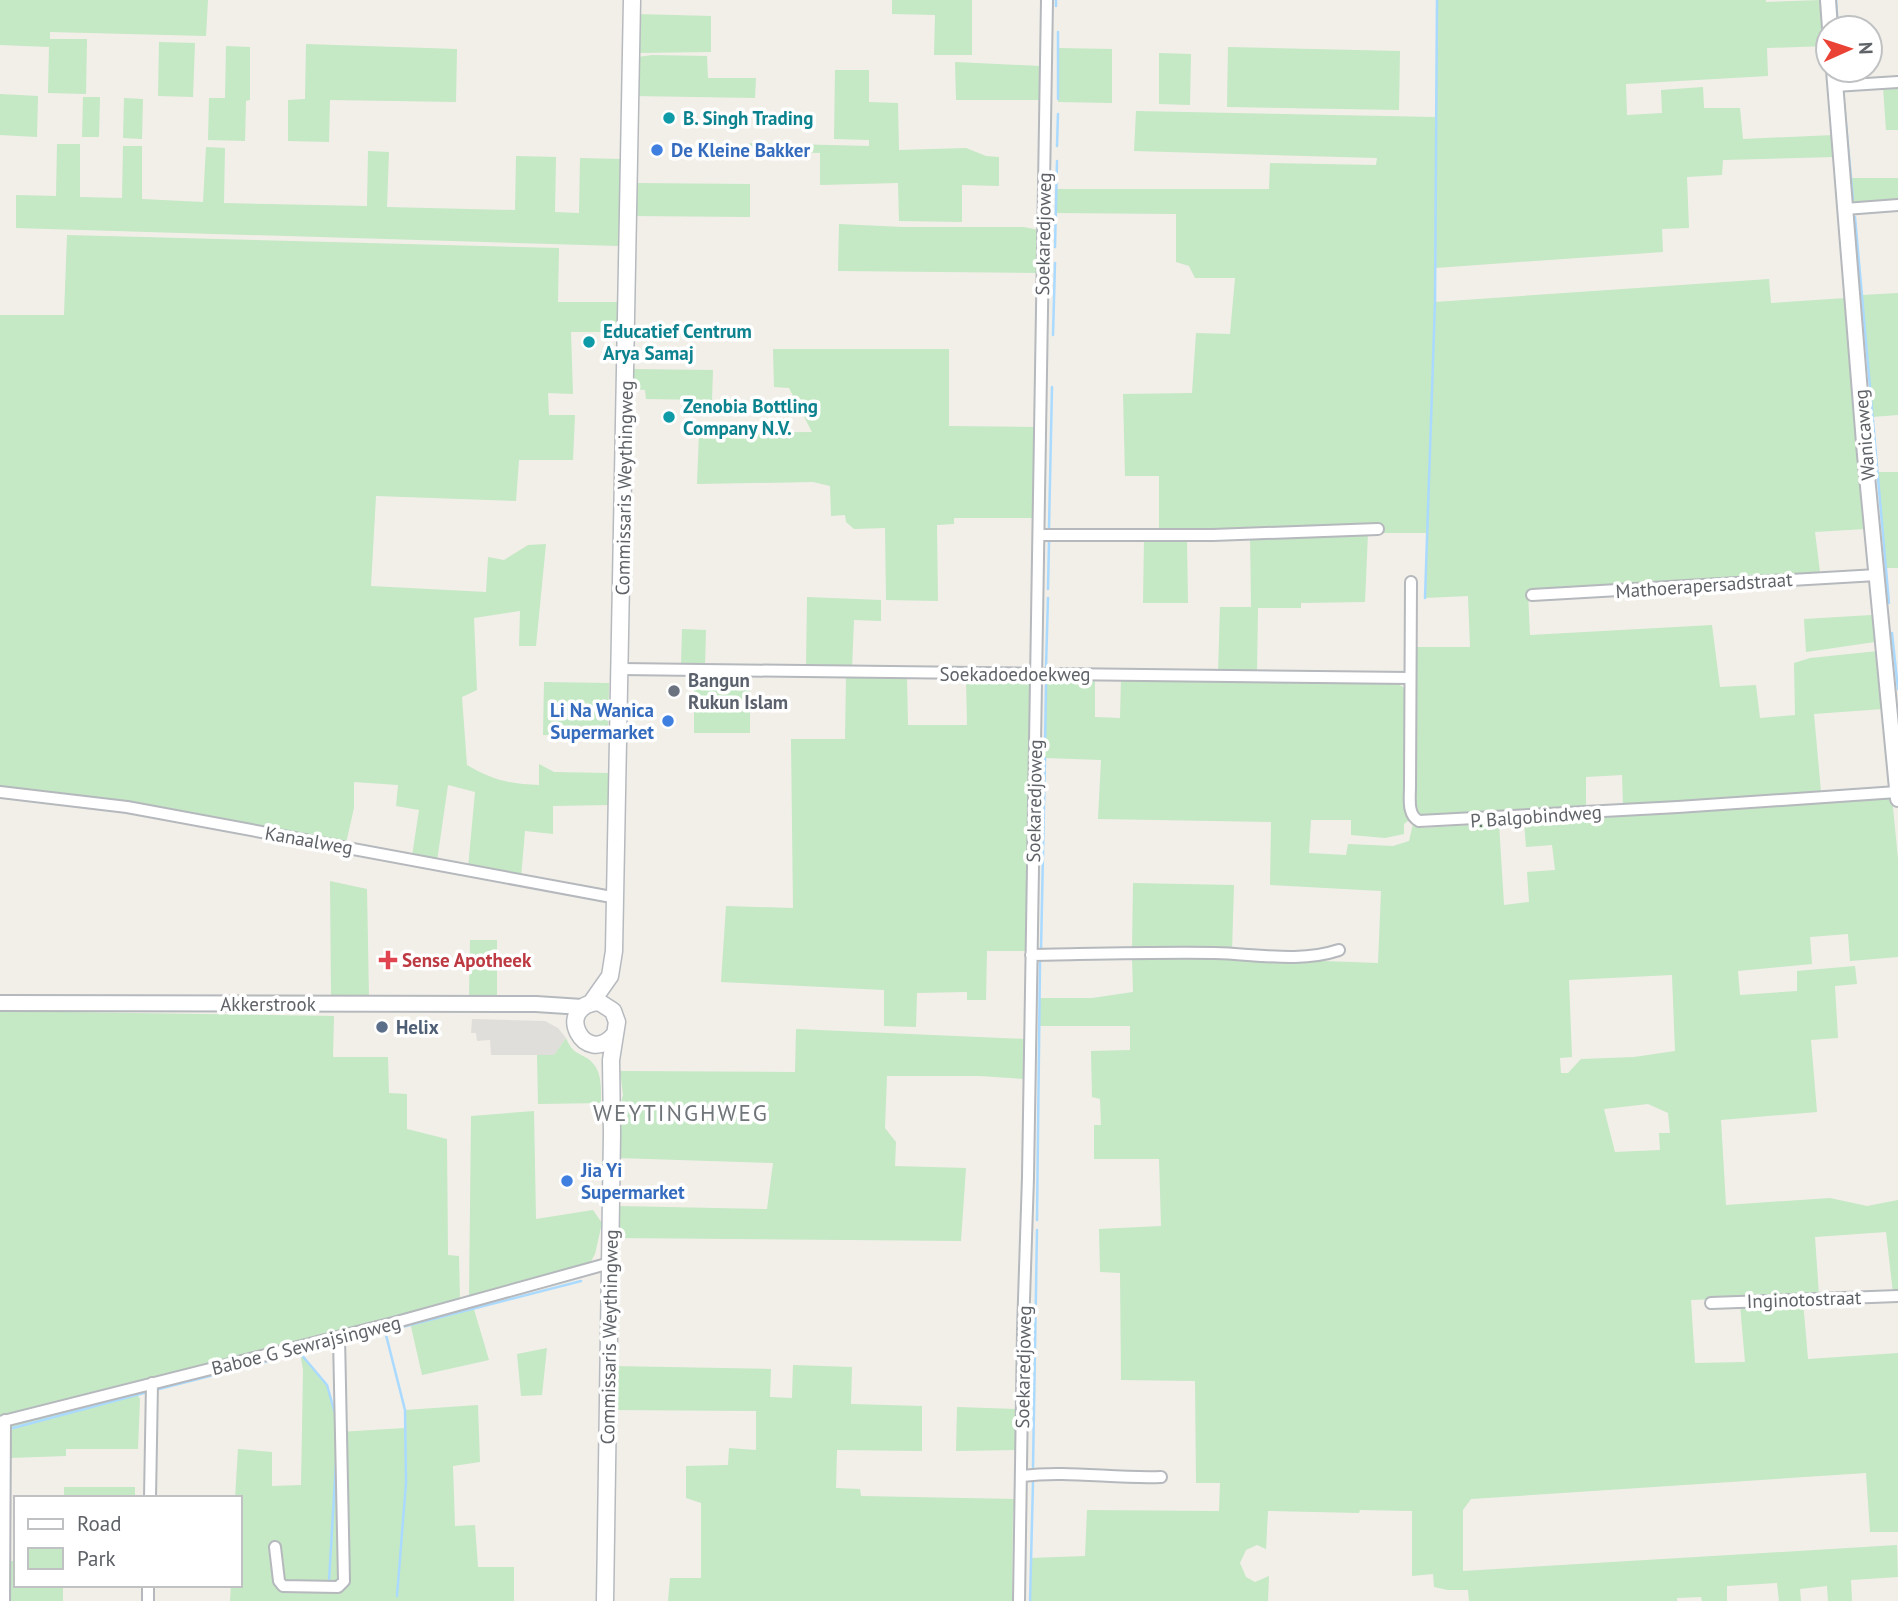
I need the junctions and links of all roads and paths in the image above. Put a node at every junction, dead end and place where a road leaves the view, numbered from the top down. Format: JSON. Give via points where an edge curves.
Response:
{"nodes":[{"id":1,"x":632,"y":0,"type":"edge"},
{"id":2,"x":1047,"y":0,"type":"edge"},
{"id":3,"x":1898,"y":82,"type":"edge"},
{"id":4,"x":1835,"y":86,"type":"joint"},
{"id":5,"x":1898,"y":205,"type":"edge"},
{"id":6,"x":1845,"y":209,"type":"junction"},
{"id":7,"x":1378,"y":529,"type":"dead end"},
{"id":8,"x":1039,"y":535,"type":"junction"},
{"id":9,"x":1877,"y":575,"type":"junction"},
{"id":10,"x":1411,"y":582,"type":"dead end"},
{"id":11,"x":1532,"y":595,"type":"dead end"},
{"id":12,"x":620,"y":669,"type":"junction"},
{"id":13,"x":1037,"y":675,"type":"junction"},
{"id":14,"x":1410,"y":678,"type":"junction"},
{"id":15,"x":0,"y":792,"type":"edge"},
{"id":16,"x":1897,"y":792,"type":"edge"},
{"id":17,"x":1898,"y":799,"type":"edge"},
{"id":18,"x":617,"y":898,"type":"junction"},
{"id":19,"x":1339,"y":950,"type":"dead end"},
{"id":20,"x":1031,"y":955,"type":"junction"},
{"id":21,"x":610,"y":976,"type":"junction"},
{"id":22,"x":0,"y":1003,"type":"edge"},
{"id":23,"x":536,"y":1004,"type":"junction"},
{"id":24,"x":587,"y":1005,"type":"junction"},
{"id":25,"x":613,"y":1011,"type":"junction"},
{"id":26,"x":576,"y":1030,"type":"junction"},
{"id":27,"x":614,"y":1035,"type":"junction"},
{"id":28,"x":591,"y":1044,"type":"junction"},
{"id":29,"x":612,"y":1074,"type":"junction"},
{"id":30,"x":610,"y":1263,"type":"junction"},
{"id":31,"x":1898,"y":1296,"type":"edge"},
{"id":32,"x":1711,"y":1303,"type":"dead end"},
{"id":33,"x":339,"y":1337,"type":"junction"},
{"id":34,"x":152,"y":1383,"type":"junction"},
{"id":35,"x":3,"y":1421,"type":"edge"},
{"id":36,"x":1022,"y":1476,"type":"junction"},
{"id":37,"x":1161,"y":1477,"type":"dead end"},
{"id":38,"x":150,"y":1496,"type":"edge"},
{"id":39,"x":275,"y":1547,"type":"dead end"},
{"id":40,"x":4,"y":1601,"type":"edge"},
{"id":41,"x":604,"y":1601,"type":"edge"},
{"id":42,"x":1019,"y":1601,"type":"edge"}],
"edges":[{"from":1,"to":12,"type":"main road","name":"Commissaris Weythingweg"},
{"from":2,"to":8,"type":"street","name":"Soekaredjoweg"},
{"from":3,"to":4,"type":"street"},
{"from":4,"to":6,"type":"street","name":"Wanicaweg"},
{"from":5,"to":6,"type":"street"},
{"from":6,"to":9,"type":"street","name":"Wanicaweg"},
{"from":7,"to":8,"type":"street"},
{"from":8,"to":13,"type":"street","name":"Soekaredjoweg"},
{"from":9,"to":11,"type":"street","name":"Mathoerapersadstraat"},
{"from":9,"to":16,"type":"street","name":"Wanicaweg"},
{"from":10,"to":14,"type":"street","name":"P. Balgobindweg"},
{"from":12,"to":13,"type":"street","name":"Soekadoedoekweg"},
{"from":12,"to":18,"type":"main road","name":"Commissaris Weythingweg"},
{"from":13,"to":14,"type":"street","name":"Soekadoedoekweg"},
{"from":13,"to":20,"type":"street","name":"Soekaredjoweg"},
{"from":14,"to":16,"type":"street","name":"P. Balgobindweg","via":[[1411,812],[1419,821]]},
{"from":15,"to":18,"type":"street","name":"Kanaalweg","via":[[127,807]]},
{"from":16,"to":17,"type":"street","name":"Wanicaweg"},
{"from":18,"to":21,"type":"main road","name":"Commissaris Weythingweg"},
{"from":19,"to":20,"type":"street","via":[[1306,957]]},
{"from":20,"to":36,"type":"street","name":"Soekaredjoweg"},
{"from":21,"to":24,"type":"main road","name":"Commissaris Weythingweg"},
{"from":21,"to":25,"type":"main road","name":"Commissaris Weythingweg"},
{"from":22,"to":23,"type":"street","name":"Akkerstrook"},
{"from":23,"to":24,"type":"street","name":"Akkerstrook"},
{"from":23,"to":26,"type":"street","via":[[561,1014]]},
{"from":24,"to":25,"type":"main road","via":[[599,1002]]},
{"from":24,"to":26,"type":"main road","via":[[575,1019]]},
{"from":25,"to":27,"type":"main road","via":[[617,1022]]},
{"from":26,"to":28,"type":"main road"},
{"from":27,"to":28,"type":"main road","via":[[604,1043]]},
{"from":27,"to":29,"type":"main road","name":"Commissaris Weythingweg"},
{"from":28,"to":29,"type":"main road","via":[[605,1056]]},
{"from":29,"to":30,"type":"main road","name":"Commissaris Weythingweg"},
{"from":30,"to":33,"type":"street","name":"Baboe G Sewrajsingweg"},
{"from":30,"to":41,"type":"main road","name":"Commissaris Weythingweg"},
{"from":31,"to":32,"type":"street","name":"Inginotostraat"},
{"from":33,"to":34,"type":"street","name":"Baboe G Sewrajsingweg"},
{"from":33,"to":39,"type":"street","via":[[344,1581],[338,1587],[283,1586]]},
{"from":34,"to":35,"type":"street","name":"Baboe G Sewrajsingweg"},
{"from":34,"to":38,"type":"street"},
{"from":35,"to":40,"type":"street"},
{"from":36,"to":37,"type":"street"},
{"from":36,"to":42,"type":"street","name":"Soekaredjoweg"}]}
